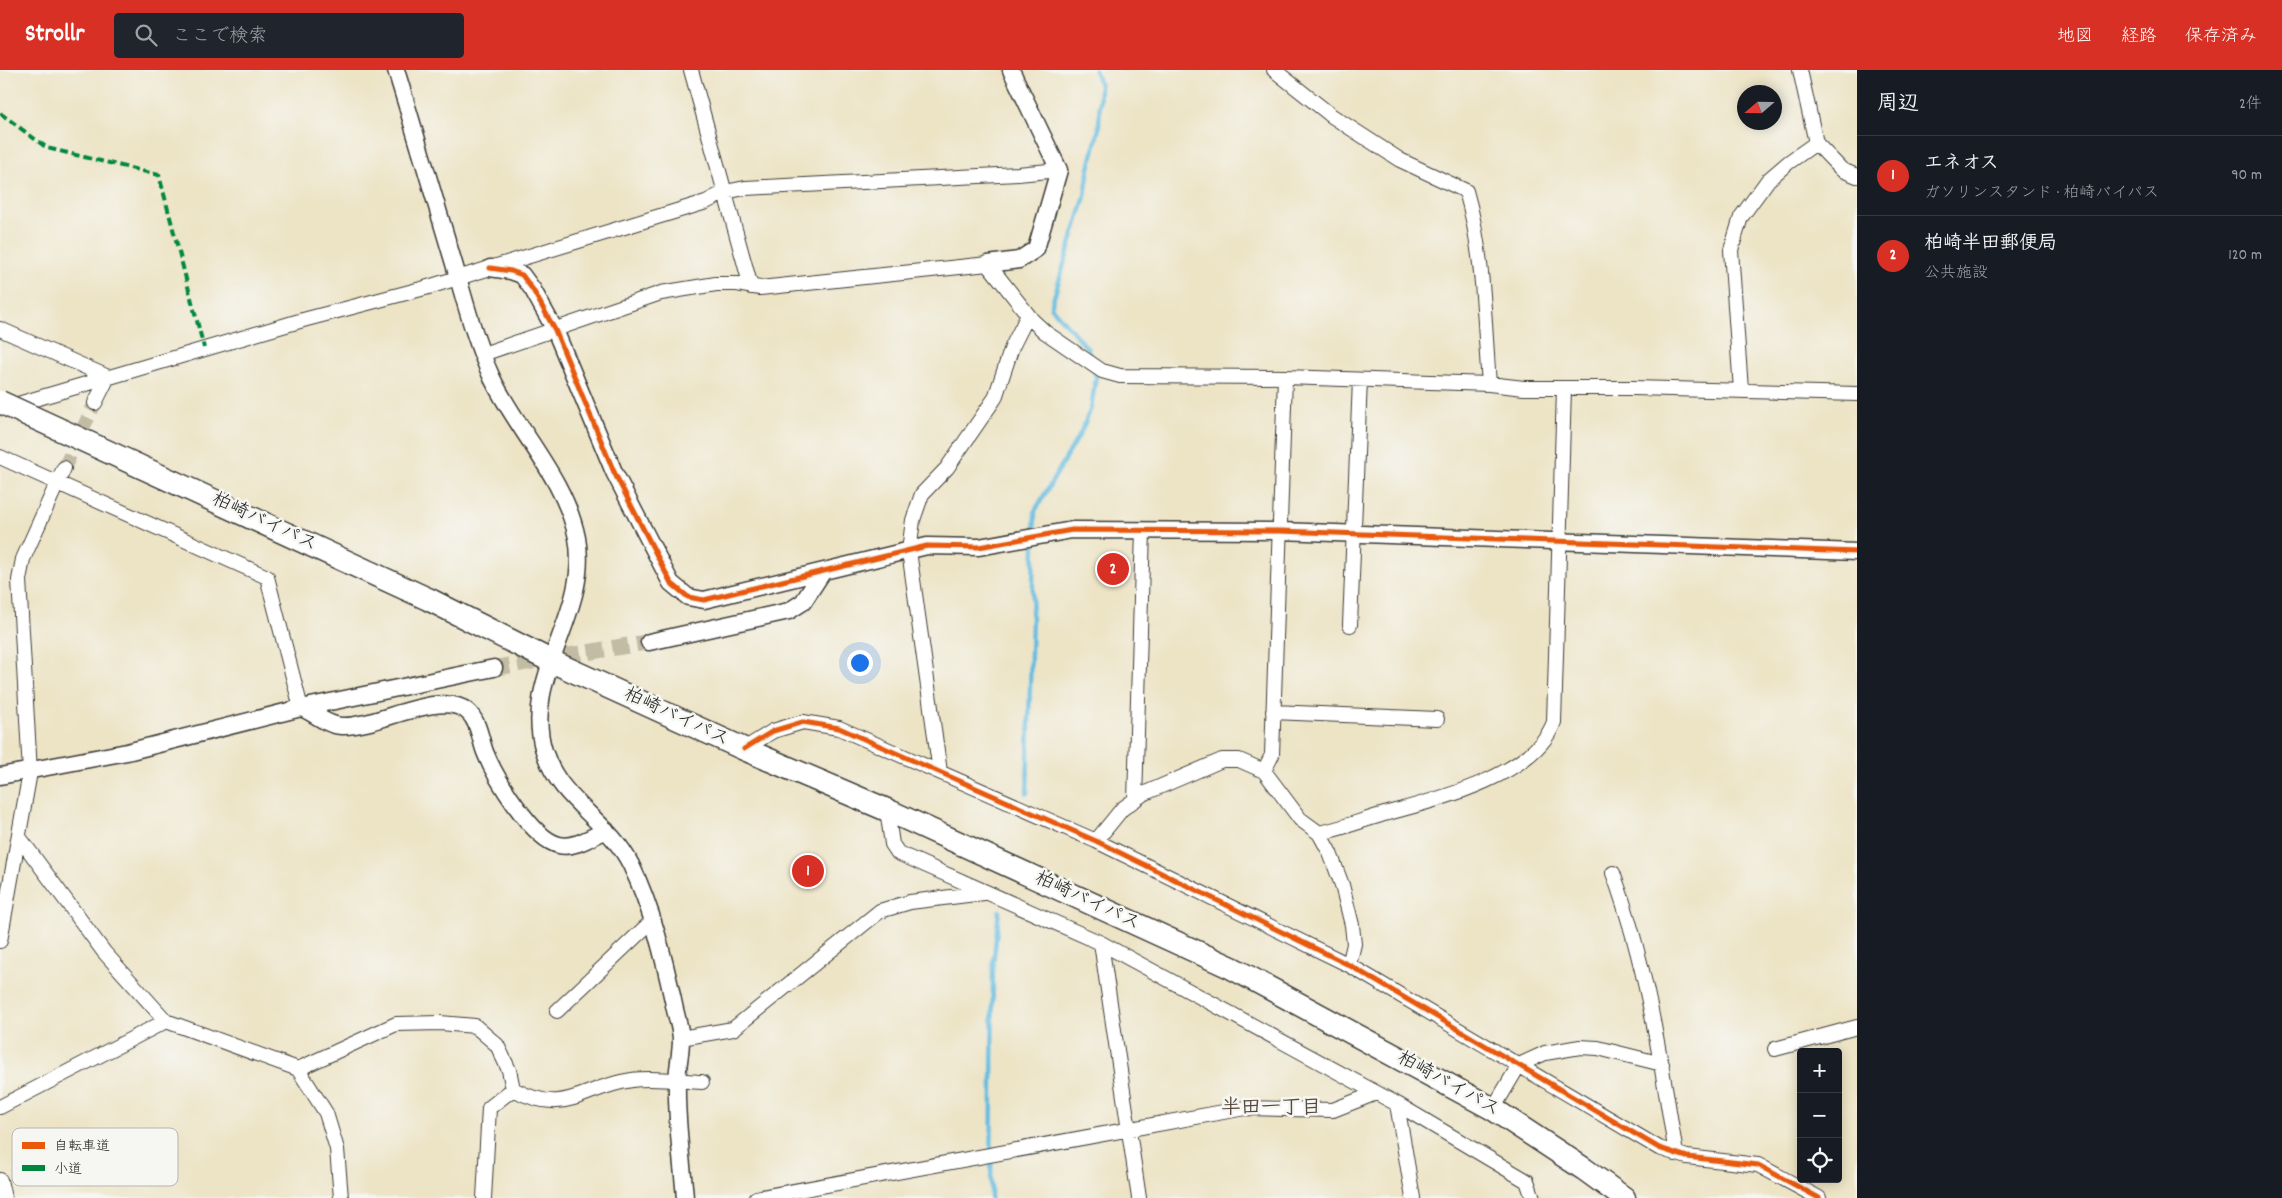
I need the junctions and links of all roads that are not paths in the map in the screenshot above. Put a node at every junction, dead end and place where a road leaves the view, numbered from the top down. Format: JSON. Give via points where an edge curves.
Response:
{"nodes":[{"id":1,"x":396,"y":70,"type":"edge"},
{"id":2,"x":691,"y":70,"type":"edge"},
{"id":3,"x":1011,"y":70,"type":"edge"},
{"id":4,"x":1274,"y":70,"type":"edge"},
{"id":5,"x":1800,"y":70,"type":"edge"},
{"id":6,"x":1816,"y":143,"type":"junction"},
{"id":7,"x":1059,"y":170,"type":"junction"},
{"id":8,"x":1857,"y":176,"type":"edge"},
{"id":9,"x":726,"y":192,"type":"junction"},
{"id":10,"x":988,"y":264,"type":"junction"},
{"id":11,"x":490,"y":268,"type":"junction"},
{"id":12,"x":458,"y":278,"type":"junction"},
{"id":13,"x":751,"y":287,"type":"junction"},
{"id":14,"x":1028,"y":315,"type":"junction"},
{"id":15,"x":0,"y":329,"type":"edge"},
{"id":16,"x":555,"y":330,"type":"junction"},
{"id":17,"x":483,"y":354,"type":"junction"},
{"id":18,"x":108,"y":377,"type":"junction"},
{"id":19,"x":1284,"y":377,"type":"junction"},
{"id":20,"x":1360,"y":380,"type":"junction"},
{"id":21,"x":1489,"y":384,"type":"junction"},
{"id":22,"x":1564,"y":389,"type":"junction"},
{"id":23,"x":1741,"y":390,"type":"junction"},
{"id":24,"x":1857,"y":394,"type":"edge"},
{"id":25,"x":0,"y":402,"type":"edge"},
{"id":26,"x":95,"y":403,"type":"tunnel mouth"},
{"id":27,"x":0,"y":409,"type":"edge"},
{"id":28,"x":0,"y":416,"type":"edge"},
{"id":29,"x":0,"y":457,"type":"edge"},
{"id":30,"x":64,"y":468,"type":"tunnel mouth"},
{"id":31,"x":58,"y":483,"type":"junction"},
{"id":32,"x":1143,"y":530,"type":"junction"},
{"id":33,"x":1280,"y":531,"type":"junction"},
{"id":34,"x":1354,"y":534,"type":"junction"},
{"id":35,"x":1560,"y":542,"type":"junction"},
{"id":36,"x":909,"y":551,"type":"junction"},
{"id":37,"x":1857,"y":552,"type":"edge"},
{"id":38,"x":822,"y":573,"type":"junction"},
{"id":39,"x":429,"y":604,"type":"junction"},
{"id":40,"x":1350,"y":624,"type":"dead end"},
{"id":41,"x":649,"y":642,"type":"tunnel mouth"},
{"id":42,"x":551,"y":661,"type":"junction"},
{"id":43,"x":494,"y":668,"type":"tunnel mouth"},
{"id":44,"x":301,"y":708,"type":"junction"},
{"id":45,"x":1273,"y":712,"type":"junction"},
{"id":46,"x":1436,"y":719,"type":"dead end"},
{"id":47,"x":744,"y":749,"type":"junction"},
{"id":48,"x":1264,"y":771,"type":"junction"},
{"id":49,"x":30,"y":772,"type":"junction"},
{"id":50,"x":940,"y":772,"type":"junction"},
{"id":51,"x":0,"y":776,"type":"edge"},
{"id":52,"x":1135,"y":800,"type":"junction"},
{"id":53,"x":887,"y":810,"type":"junction"},
{"id":54,"x":606,"y":830,"type":"junction"},
{"id":55,"x":1319,"y":833,"type":"junction"},
{"id":56,"x":19,"y":836,"type":"junction"},
{"id":57,"x":1096,"y":841,"type":"junction"},
{"id":58,"x":6,"y":871,"type":"edge"},
{"id":59,"x":1613,"y":873,"type":"dead end"},
{"id":60,"x":985,"y":893,"type":"junction"},
{"id":61,"x":652,"y":921,"type":"junction"},
{"id":62,"x":0,"y":941,"type":"edge"},
{"id":63,"x":1101,"y":943,"type":"junction"},
{"id":64,"x":1349,"y":965,"type":"junction"},
{"id":65,"x":557,"y":1012,"type":"dead end"},
{"id":66,"x":166,"y":1021,"type":"junction"},
{"id":67,"x":1857,"y":1027,"type":"edge"},
{"id":68,"x":681,"y":1038,"type":"junction"},
{"id":69,"x":1775,"y":1049,"type":"dead end"},
{"id":70,"x":1662,"y":1064,"type":"junction"},
{"id":71,"x":1519,"y":1065,"type":"junction"},
{"id":72,"x":298,"y":1069,"type":"junction"},
{"id":73,"x":677,"y":1081,"type":"junction"},
{"id":74,"x":702,"y":1082,"type":"dead end"},
{"id":75,"x":514,"y":1089,"type":"junction"},
{"id":76,"x":1376,"y":1093,"type":"junction"},
{"id":77,"x":1397,"y":1104,"type":"junction"},
{"id":78,"x":0,"y":1107,"type":"edge"},
{"id":79,"x":1493,"y":1109,"type":"junction"},
{"id":80,"x":1129,"y":1130,"type":"junction"},
{"id":81,"x":1676,"y":1154,"type":"junction"},
{"id":82,"x":0,"y":1180,"type":"edge"},
{"id":83,"x":4,"y":1198,"type":"edge"},
{"id":84,"x":341,"y":1198,"type":"edge"},
{"id":85,"x":484,"y":1198,"type":"edge"},
{"id":86,"x":684,"y":1198,"type":"edge"},
{"id":87,"x":756,"y":1198,"type":"edge"},
{"id":88,"x":1139,"y":1198,"type":"edge"},
{"id":89,"x":1413,"y":1198,"type":"edge"},
{"id":90,"x":1533,"y":1198,"type":"edge"},
{"id":91,"x":1624,"y":1198,"type":"edge"},
{"id":92,"x":1819,"y":1198,"type":"edge"}],
"edges":[{"from":1,"to":12,"type":"street"},
{"from":2,"to":9,"type":"street"},
{"from":3,"to":7,"type":"street"},
{"from":4,"to":21,"type":"street","via":[[1332,116],[1400,160],[1466,191],[1473,213],[1480,270]]},
{"from":5,"to":6,"type":"street"},
{"from":6,"to":8,"type":"street","via":[[1842,170]]},
{"from":6,"to":23,"type":"street","via":[[1768,180],[1741,217],[1731,250]]},
{"from":7,"to":9,"type":"street","via":[[745,188]]},
{"from":7,"to":10,"type":"street","via":[[1036,249],[1019,260]]},
{"from":9,"to":11,"type":"street","via":[[706,202]]},
{"from":9,"to":13,"type":"street"},
{"from":10,"to":13,"type":"street"},
{"from":10,"to":14,"type":"street"},
{"from":11,"to":12,"type":"street"},
{"from":11,"to":16,"type":"street","via":[[511,270],[522,275],[534,290]]},
{"from":12,"to":17,"type":"street"},
{"from":12,"to":18,"type":"street"},
{"from":13,"to":16,"type":"street","via":[[716,284],[662,293]]},
{"from":14,"to":19,"type":"street","via":[[1045,332],[1102,371],[1120,376]]},
{"from":14,"to":36,"type":"street","via":[[1012,347],[995,398],[947,468],[922,494],[913,520]]},
{"from":15,"to":18,"type":"street"},
{"from":16,"to":17,"type":"street"},
{"from":16,"to":38,"type":"street","via":[[614,472],[671,583],[688,597],[704,600]]},
{"from":17,"to":42,"type":"street","via":[[520,427],[559,488],[577,542],[576,584]]},
{"from":18,"to":26,"type":"street"},
{"from":18,"to":27,"type":"street"},
{"from":19,"to":20,"type":"street"},
{"from":19,"to":33,"type":"street"},
{"from":20,"to":21,"type":"street"},
{"from":20,"to":34,"type":"street"},
{"from":21,"to":22,"type":"street"},
{"from":22,"to":23,"type":"street"},
{"from":22,"to":35,"type":"street"},
{"from":23,"to":24,"type":"street"},
{"from":25,"to":39,"type":"highway","name":"柏崎バイパス","bridge":true},
{"from":28,"to":39,"type":"highway","name":"柏崎バイパス"},
{"from":29,"to":31,"type":"street"},
{"from":30,"to":31,"type":"street"},
{"from":31,"to":44,"type":"street","via":[[266,576]]},
{"from":31,"to":49,"type":"street","via":[[23,559],[19,580]]},
{"from":32,"to":33,"type":"street"},
{"from":32,"to":36,"type":"street","via":[[1072,530],[979,547],[927,546]]},
{"from":32,"to":52,"type":"street"},
{"from":33,"to":34,"type":"street"},
{"from":33,"to":45,"type":"street"},
{"from":34,"to":35,"type":"street"},
{"from":34,"to":40,"type":"street"},
{"from":35,"to":37,"type":"street"},
{"from":35,"to":55,"type":"street","via":[[1554,722],[1540,744],[1513,766],[1473,788]]},
{"from":36,"to":38,"type":"street"},
{"from":36,"to":50,"type":"street"},
{"from":38,"to":41,"type":"street","via":[[803,602],[789,610]]},
{"from":39,"to":42,"type":"highway","name":"柏崎バイパス"},
{"from":42,"to":47,"type":"highway","name":"柏崎バイパス"},
{"from":42,"to":54,"type":"street","via":[[539,704],[539,728],[544,750],[562,787]]},
{"from":43,"to":44,"type":"street"},
{"from":44,"to":49,"type":"street","via":[[136,750]]},
{"from":44,"to":54,"type":"street","via":[[328,723],[342,726],[425,706],[448,705],[467,711],[479,729],[485,752],[502,788],[543,835],[559,845],[576,844]]},
{"from":45,"to":46,"type":"street"},
{"from":45,"to":48,"type":"street","via":[[1272,755]]},
{"from":47,"to":50,"type":"street","via":[[773,731],[803,722],[839,728]]},
{"from":47,"to":53,"type":"highway","name":"柏崎バイパス"},
{"from":48,"to":52,"type":"street","via":[[1239,760],[1222,760]]},
{"from":48,"to":55,"type":"street","via":[[1300,819]]},
{"from":49,"to":51,"type":"street"},
{"from":49,"to":56,"type":"street"},
{"from":50,"to":57,"type":"street"},
{"from":52,"to":57,"type":"street","via":[[1122,810]]},
{"from":53,"to":60,"type":"street","via":[[892,844],[898,853]]},
{"from":53,"to":79,"type":"highway","name":"柏崎バイパス","via":[[1232,968]]},
{"from":54,"to":61,"type":"street","via":[[621,846],[632,867]]},
{"from":55,"to":64,"type":"street","via":[[1342,885],[1352,925],[1354,944]]},
{"from":56,"to":58,"type":"street"},
{"from":56,"to":66,"type":"street","via":[[104,952]]},
{"from":57,"to":64,"type":"street"},
{"from":58,"to":62,"type":"street"},
{"from":59,"to":70,"type":"street","via":[[1638,957]]},
{"from":60,"to":63,"type":"street"},
{"from":60,"to":68,"type":"street","via":[[910,902],[880,911],[733,1028]]},
{"from":61,"to":65,"type":"street"},
{"from":61,"to":68,"type":"street"},
{"from":63,"to":76,"type":"street"},
{"from":63,"to":80,"type":"street"},
{"from":64,"to":71,"type":"street"},
{"from":66,"to":72,"type":"street"},
{"from":66,"to":78,"type":"street"},
{"from":67,"to":69,"type":"street"},
{"from":68,"to":73,"type":"street"},
{"from":70,"to":71,"type":"street","via":[[1598,1048],[1580,1047],[1545,1053]]},
{"from":70,"to":81,"type":"street"},
{"from":71,"to":79,"type":"street"},
{"from":71,"to":81,"type":"street","via":[[1659,1148]]},
{"from":72,"to":75,"type":"street","via":[[396,1024],[458,1024],[475,1026],[497,1045],[510,1070]]},
{"from":72,"to":84,"type":"street","via":[[326,1113],[337,1149]]},
{"from":73,"to":74,"type":"street"},
{"from":73,"to":75,"type":"street","via":[[614,1083],[575,1098],[553,1102],[531,1098]]},
{"from":73,"to":86,"type":"street"},
{"from":75,"to":85,"type":"street","via":[[489,1108]]},
{"from":76,"to":77,"type":"street"},
{"from":76,"to":80,"type":"street","via":[[1333,1110],[1245,1108]]},
{"from":77,"to":89,"type":"street"},
{"from":77,"to":90,"type":"street","via":[[1527,1181]]},
{"from":79,"to":91,"type":"highway","name":"柏崎バイパス"},
{"from":80,"to":87,"type":"street"},
{"from":80,"to":88,"type":"street"},
{"from":81,"to":92,"type":"street","via":[[1758,1166]]},
{"from":82,"to":83,"type":"street"}]}
